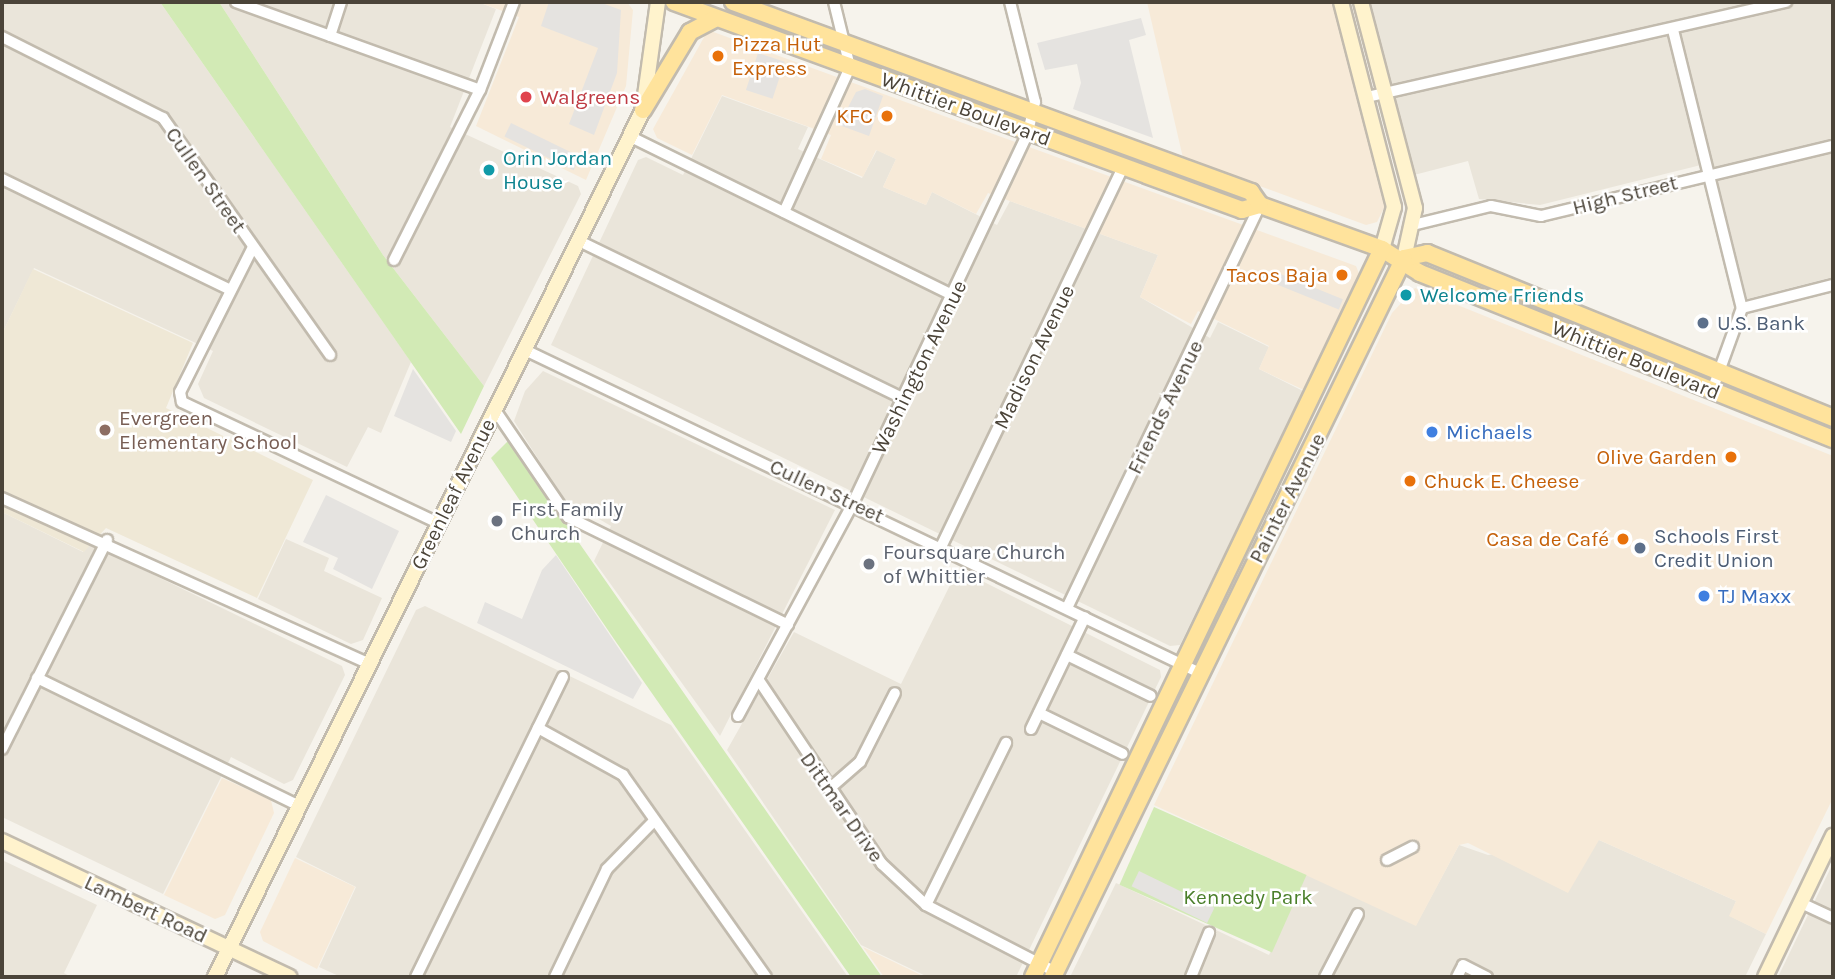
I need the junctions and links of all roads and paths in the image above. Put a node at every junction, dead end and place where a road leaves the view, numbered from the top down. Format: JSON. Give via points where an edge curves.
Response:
{"nodes":[{"id":1,"x":236,"y":2,"type":"edge"},
{"id":2,"x":341,"y":2,"type":"edge"},
{"id":3,"x":514,"y":2,"type":"edge"},
{"id":4,"x":658,"y":2,"type":"edge"},
{"id":5,"x":674,"y":2,"type":"edge"},
{"id":6,"x":733,"y":2,"type":"edge"},
{"id":7,"x":834,"y":2,"type":"edge"},
{"id":8,"x":1010,"y":2,"type":"edge"},
{"id":9,"x":1341,"y":2,"type":"edge"},
{"id":10,"x":1361,"y":2,"type":"edge"},
{"id":11,"x":1786,"y":2,"type":"edge"},
{"id":12,"x":713,"y":19,"type":"junction"},
{"id":13,"x":1673,"y":30,"type":"junction"},
{"id":14,"x":330,"y":36,"type":"junction"},
{"id":15,"x":2,"y":37,"type":"edge"},
{"id":16,"x":845,"y":46,"type":"junction"},
{"id":17,"x":850,"y":67,"type":"junction"},
{"id":18,"x":480,"y":90,"type":"junction"},
{"id":19,"x":1386,"y":92,"type":"junction"},
{"id":20,"x":1367,"y":97,"type":"junction"},
{"id":21,"x":643,"y":110,"type":"junction"},
{"id":22,"x":1032,"y":113,"type":"junction"},
{"id":23,"x":1028,"y":132,"type":"junction"},
{"id":24,"x":629,"y":136,"type":"junction"},
{"id":25,"x":1833,"y":146,"type":"edge"},
{"id":26,"x":1124,"y":165,"type":"junction"},
{"id":27,"x":1706,"y":175,"type":"junction"},
{"id":28,"x":2,"y":178,"type":"edge"},
{"id":29,"x":1260,"y":205,"type":"junction"},
{"id":30,"x":784,"y":212,"type":"junction"},
{"id":31,"x":1416,"y":224,"type":"junction"},
{"id":32,"x":577,"y":240,"type":"junction"},
{"id":33,"x":253,"y":247,"type":"junction"},
{"id":34,"x":1382,"y":249,"type":"junction"},
{"id":35,"x":1405,"y":258,"type":"junction"},
{"id":36,"x":394,"y":260,"type":"dead end"},
{"id":37,"x":1833,"y":285,"type":"edge"},
{"id":38,"x":229,"y":289,"type":"junction"},
{"id":39,"x":954,"y":296,"type":"junction"},
{"id":40,"x":1742,"y":308,"type":"junction"},
{"id":41,"x":525,"y":350,"type":"junction"},
{"id":42,"x":330,"y":355,"type":"dead end"},
{"id":43,"x":1719,"y":372,"type":"junction"},
{"id":44,"x":1712,"y":391,"type":"junction"},
{"id":45,"x":902,"y":398,"type":"junction"},
{"id":46,"x":495,"y":410,"type":"junction"},
{"id":47,"x":1833,"y":418,"type":"edge"},
{"id":48,"x":1833,"y":439,"type":"edge"},
{"id":49,"x":2,"y":498,"type":"edge"},
{"id":50,"x":853,"y":503,"type":"junction"},
{"id":51,"x":438,"y":523,"type":"junction"},
{"id":52,"x":107,"y":540,"type":"junction"},
{"id":53,"x":941,"y":547,"type":"junction"},
{"id":54,"x":1235,"y":564,"type":"junction"},
{"id":55,"x":1067,"y":608,"type":"junction"},
{"id":56,"x":1085,"y":617,"type":"junction"},
{"id":57,"x":1226,"y":623,"type":"junction"},
{"id":58,"x":788,"y":625,"type":"junction"},
{"id":59,"x":1067,"y":655,"type":"junction"},
{"id":60,"x":369,"y":664,"type":"junction"},
{"id":61,"x":1186,"y":665,"type":"junction"},
{"id":62,"x":1202,"y":674,"type":"junction"},
{"id":63,"x":563,"y":677,"type":"dead end"},
{"id":64,"x":37,"y":678,"type":"junction"},
{"id":65,"x":760,"y":682,"type":"junction"},
{"id":66,"x":895,"y":693,"type":"dead end"},
{"id":67,"x":1151,"y":696,"type":"dead end"},
{"id":68,"x":1039,"y":713,"type":"junction"},
{"id":69,"x":738,"y":716,"type":"dead end"},
{"id":70,"x":538,"y":728,"type":"junction"},
{"id":71,"x":1031,"y":729,"type":"dead end"},
{"id":72,"x":1006,"y":743,"type":"dead end"},
{"id":73,"x":2,"y":749,"type":"edge"},
{"id":74,"x":1123,"y":754,"type":"dead end"},
{"id":75,"x":829,"y":789,"type":"junction"},
{"id":76,"x":300,"y":806,"type":"junction"},
{"id":77,"x":654,"y":821,"type":"junction"},
{"id":78,"x":1833,"y":836,"type":"edge"},
{"id":79,"x":2,"y":841,"type":"edge"},
{"id":80,"x":1413,"y":847,"type":"dead end"},
{"id":81,"x":1387,"y":860,"type":"dead end"},
{"id":82,"x":1801,"y":903,"type":"junction"},
{"id":83,"x":926,"y":905,"type":"junction"},
{"id":84,"x":1358,"y":914,"type":"dead end"},
{"id":85,"x":1833,"y":918,"type":"edge"},
{"id":86,"x":1209,"y":933,"type":"dead end"},
{"id":87,"x":230,"y":948,"type":"junction"},
{"id":88,"x":1036,"y":971,"type":"edge"},
{"id":89,"x":1054,"y":974,"type":"edge"},
{"id":90,"x":215,"y":977,"type":"edge"},
{"id":91,"x":290,"y":977,"type":"edge"},
{"id":92,"x":416,"y":977,"type":"edge"},
{"id":93,"x":555,"y":977,"type":"edge"},
{"id":94,"x":766,"y":977,"type":"edge"},
{"id":95,"x":1191,"y":977,"type":"edge"},
{"id":96,"x":1325,"y":977,"type":"edge"},
{"id":97,"x":1457,"y":977,"type":"edge"},
{"id":98,"x":1487,"y":977,"type":"edge"},
{"id":99,"x":1765,"y":977,"type":"edge"}],
"edges":[{"from":1,"to":14,"type":"street"},
{"from":2,"to":14,"type":"street"},
{"from":3,"to":18,"type":"street"},
{"from":4,"to":21,"type":"street","name":"Greenleaf Avenue"},
{"from":5,"to":12,"type":"main road","name":"Whittier Boulevard"},
{"from":6,"to":16,"type":"main road","name":"Whittier Boulevard"},
{"from":7,"to":16,"type":"street"},
{"from":8,"to":22,"type":"street","name":"Washington Avenue"},
{"from":9,"to":20,"type":"street","name":"Painter Avenue"},
{"from":10,"to":19,"type":"street"},
{"from":11,"to":13,"type":"street"},
{"from":12,"to":17,"type":"main road","name":"Whittier Boulevard"},
{"from":12,"to":21,"type":"main road","via":[[690,32]]},
{"from":13,"to":19,"type":"street"},
{"from":13,"to":27,"type":"street"},
{"from":14,"to":18,"type":"street"},
{"from":15,"to":33,"type":"street","name":"Cullen Street","via":[[163,118]]},
{"from":16,"to":17,"type":"street"},
{"from":16,"to":22,"type":"main road","name":"Whittier Boulevard"},
{"from":17,"to":23,"type":"main road","name":"Whittier Boulevard"},
{"from":17,"to":30,"type":"street"},
{"from":18,"to":36,"type":"street"},
{"from":19,"to":20,"type":"street"},
{"from":19,"to":31,"type":"street"},
{"from":20,"to":34,"type":"street","name":"Painter Avenue","via":[[1394,207]]},
{"from":21,"to":24,"type":"street","name":"Greenleaf Avenue"},
{"from":22,"to":23,"type":"street","name":"Washington Avenue"},
{"from":22,"to":29,"type":"main road","name":"Whittier Boulevard","via":[[1251,192]]},
{"from":23,"to":26,"type":"main road","name":"Whittier Boulevard"},
{"from":23,"to":39,"type":"street","name":"Washington Avenue"},
{"from":24,"to":30,"type":"street"},
{"from":24,"to":32,"type":"street","name":"Greenleaf Avenue"},
{"from":25,"to":27,"type":"street","name":"High Street"},
{"from":26,"to":29,"type":"main road","name":"Whittier Boulevard","via":[[1242,209]]},
{"from":26,"to":53,"type":"street","name":"Madison Avenue"},
{"from":27,"to":31,"type":"street","name":"High Street","via":[[1541,216],[1491,206]]},
{"from":27,"to":40,"type":"street"},
{"from":28,"to":38,"type":"street"},
{"from":29,"to":34,"type":"main road","name":"Whittier Boulevard"},
{"from":29,"to":55,"type":"street","name":"Friends Avenue"},
{"from":30,"to":39,"type":"street"},
{"from":31,"to":35,"type":"street","name":"Painter Avenue"},
{"from":32,"to":41,"type":"street","name":"Greenleaf Avenue"},
{"from":32,"to":45,"type":"street"},
{"from":33,"to":38,"type":"street"},
{"from":33,"to":42,"type":"street","name":"Cullen Street"},
{"from":34,"to":35,"type":"main road","name":"Whittier Boulevard"},
{"from":34,"to":54,"type":"main road","name":"Painter Avenue"},
{"from":35,"to":43,"type":"main road","name":"Whittier Boulevard","via":[[1427,253]]},
{"from":35,"to":44,"type":"main road","name":"Whittier Boulevard","via":[[1420,273]]},
{"from":35,"to":57,"type":"main road","name":"Painter Avenue"},
{"from":37,"to":40,"type":"street"},
{"from":38,"to":51,"type":"street","via":[[180,392],[182,402]]},
{"from":39,"to":45,"type":"street","name":"Washington Avenue"},
{"from":40,"to":43,"type":"street"},
{"from":41,"to":46,"type":"street","name":"Greenleaf Avenue"},
{"from":41,"to":50,"type":"street","name":"Cullen Street"},
{"from":43,"to":44,"type":"street"},
{"from":43,"to":47,"type":"main road","name":"Whittier Boulevard"},
{"from":44,"to":48,"type":"main road","name":"Whittier Boulevard"},
{"from":45,"to":50,"type":"street","name":"Washington Avenue"},
{"from":46,"to":51,"type":"street","name":"Greenleaf Avenue"},
{"from":46,"to":58,"type":"street","via":[[568,517]]},
{"from":49,"to":52,"type":"street","via":[[68,531]]},
{"from":50,"to":53,"type":"street","name":"Cullen Street"},
{"from":50,"to":58,"type":"street","name":"Washington Avenue"},
{"from":51,"to":60,"type":"street","name":"Greenleaf Avenue"},
{"from":52,"to":60,"type":"street"},
{"from":52,"to":64,"type":"street"},
{"from":53,"to":55,"type":"street","name":"Cullen Street"},
{"from":54,"to":57,"type":"main road","via":[[1239,576],[1223,610]]},
{"from":54,"to":61,"type":"main road","name":"Painter Avenue"},
{"from":55,"to":56,"type":"street","name":"Cullen Street"},
{"from":56,"to":59,"type":"street"},
{"from":56,"to":61,"type":"street","name":"Cullen Street"},
{"from":57,"to":62,"type":"main road","name":"Painter Avenue"},
{"from":58,"to":65,"type":"street","name":"Washington Avenue"},
{"from":59,"to":67,"type":"street"},
{"from":59,"to":68,"type":"street"},
{"from":60,"to":76,"type":"street","name":"Greenleaf Avenue"},
{"from":61,"to":62,"type":"street","name":"Cullen Street"},
{"from":61,"to":88,"type":"main road","name":"Painter Avenue"},
{"from":62,"to":89,"type":"main road","name":"Painter Avenue"},
{"from":63,"to":70,"type":"street"},
{"from":64,"to":73,"type":"street"},
{"from":64,"to":76,"type":"street"},
{"from":65,"to":69,"type":"street","name":"Washington Avenue"},
{"from":65,"to":75,"type":"street","name":"Dittmar Drive"},
{"from":66,"to":75,"type":"street","via":[[860,762]]},
{"from":68,"to":71,"type":"street"},
{"from":68,"to":74,"type":"street"},
{"from":70,"to":77,"type":"street","via":[[623,775]]},
{"from":70,"to":92,"type":"street"},
{"from":72,"to":83,"type":"street"},
{"from":75,"to":83,"type":"street","name":"Dittmar Drive","via":[[882,864]]},
{"from":76,"to":87,"type":"street","name":"Greenleaf Avenue"},
{"from":77,"to":93,"type":"street","via":[[607,869]]},
{"from":77,"to":94,"type":"street"},
{"from":78,"to":82,"type":"street"},
{"from":79,"to":87,"type":"street","name":"Lambert Road"},
{"from":80,"to":81,"type":"street"},
{"from":82,"to":85,"type":"street"},
{"from":82,"to":99,"type":"street"},
{"from":83,"to":88,"type":"street","name":"Dittmar Drive"},
{"from":84,"to":96,"type":"street"},
{"from":86,"to":95,"type":"street"},
{"from":87,"to":90,"type":"street","name":"Greenleaf Avenue"},
{"from":87,"to":91,"type":"street","name":"Lambert Road"},
{"from":88,"to":89,"type":"street","name":"Dittmar Drive"},
{"from":97,"to":98,"type":"street","via":[[1463,965]]}]}
